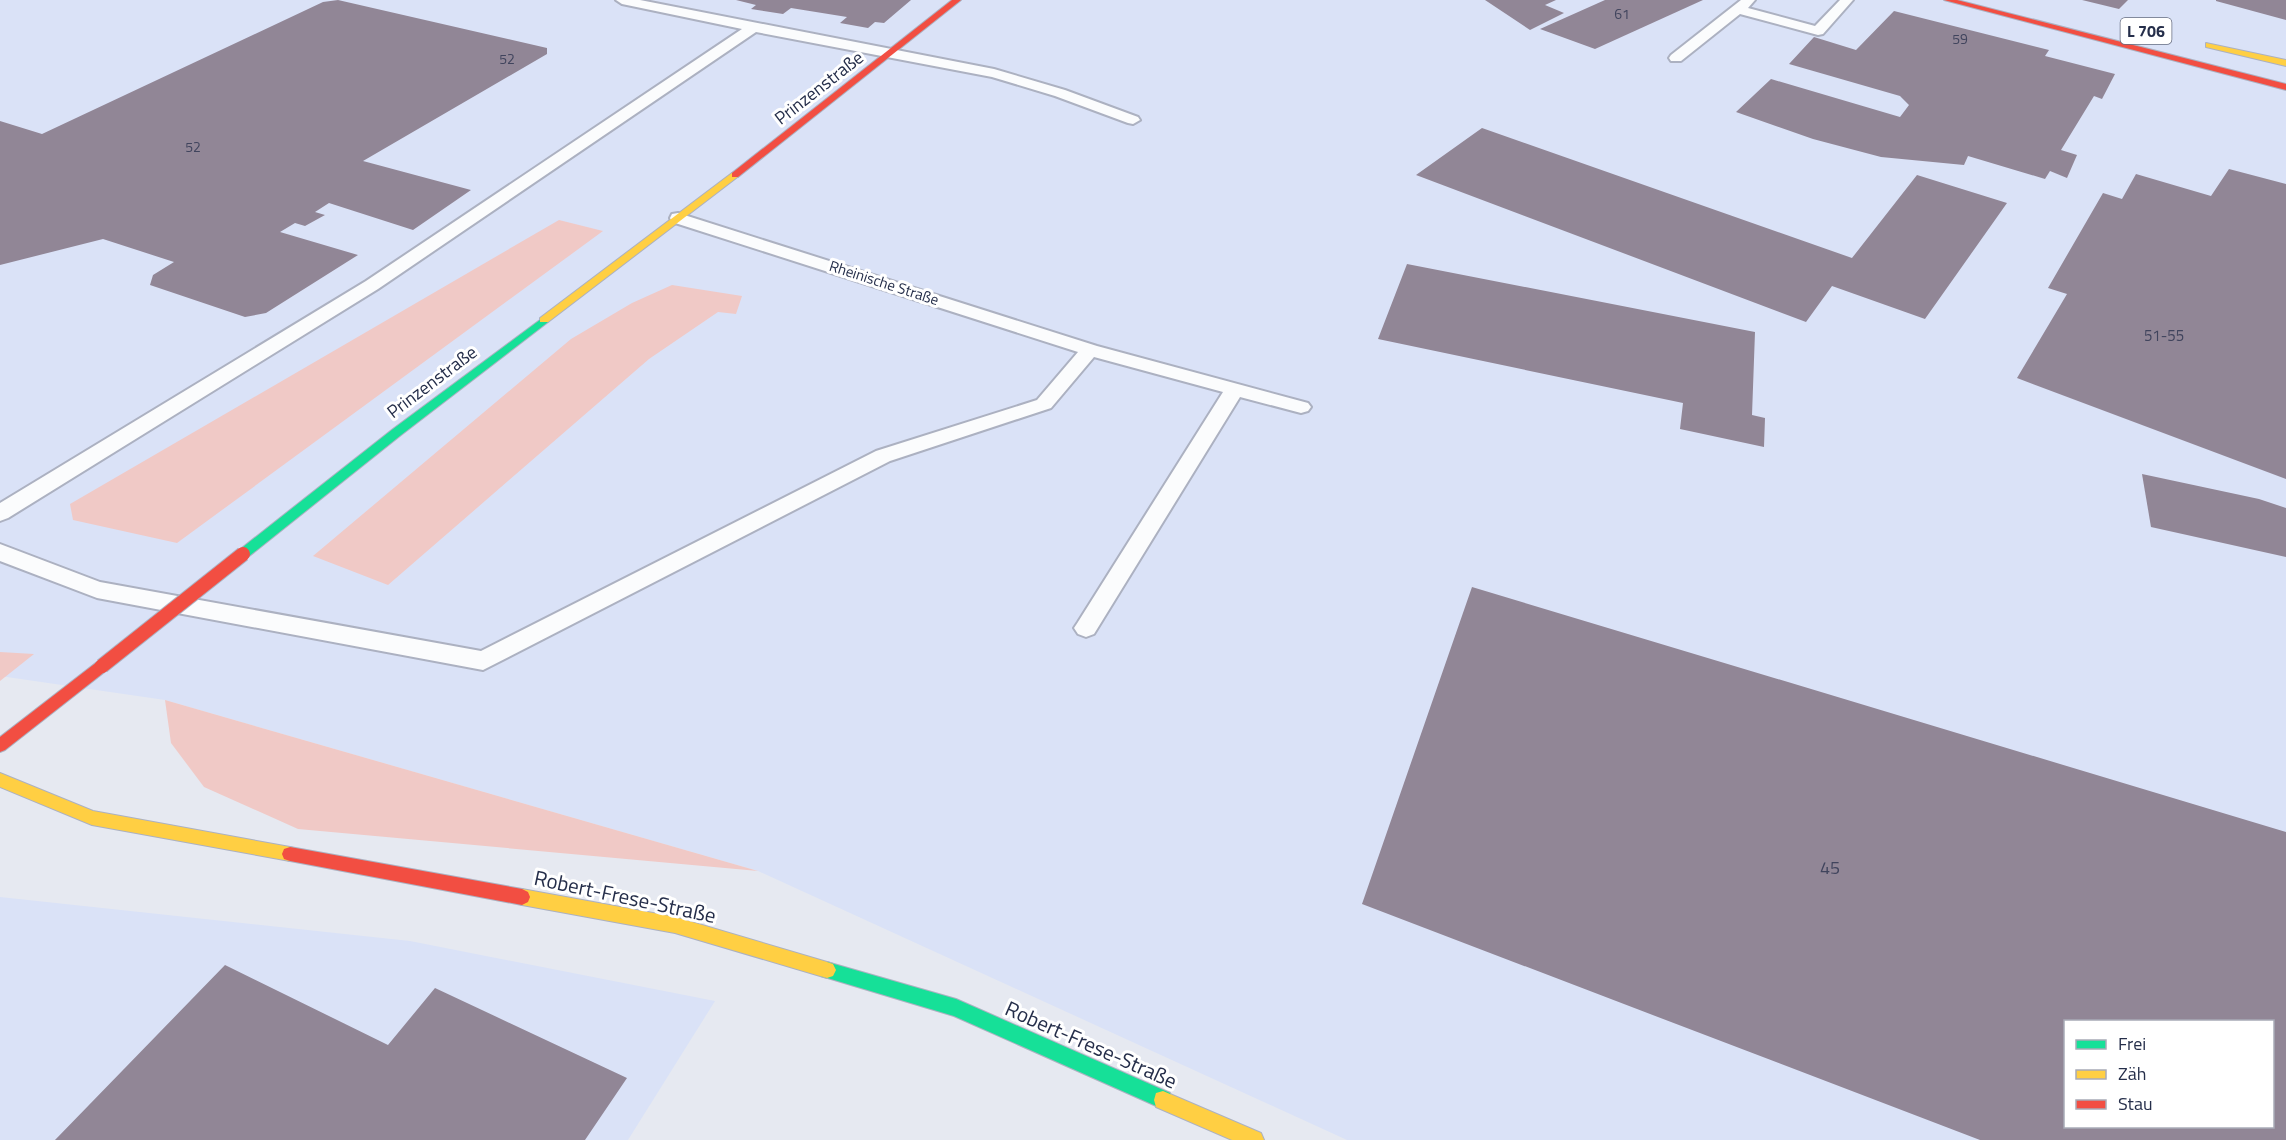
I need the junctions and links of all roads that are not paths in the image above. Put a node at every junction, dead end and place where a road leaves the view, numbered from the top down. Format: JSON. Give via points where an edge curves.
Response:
{"nodes":[{"id":1,"x":622,"y":0,"type":"edge"},
{"id":2,"x":957,"y":0,"type":"edge"},
{"id":3,"x":1847,"y":0,"type":"edge"},
{"id":4,"x":1948,"y":0,"type":"edge"},
{"id":5,"x":1744,"y":4,"type":"edge"},
{"id":6,"x":753,"y":28,"type":"junction"},
{"id":7,"x":2193,"y":42,"type":"dead end"},
{"id":8,"x":892,"y":54,"type":"junction"},
{"id":9,"x":1676,"y":58,"type":"dead end"},
{"id":10,"x":2286,"y":63,"type":"edge"},
{"id":11,"x":2286,"y":87,"type":"edge"},
{"id":12,"x":1133,"y":120,"type":"dead end"},
{"id":13,"x":678,"y":218,"type":"junction"},
{"id":14,"x":1090,"y":350,"type":"junction"},
{"id":15,"x":1234,"y":390,"type":"junction"},
{"id":16,"x":1301,"y":407,"type":"dead end"},
{"id":17,"x":0,"y":513,"type":"edge"},
{"id":18,"x":0,"y":552,"type":"edge"},
{"id":19,"x":1086,"y":628,"type":"dead end"},
{"id":20,"x":0,"y":746,"type":"edge"},
{"id":21,"x":0,"y":780,"type":"edge"},
{"id":22,"x":1254,"y":1140,"type":"edge"}],
"edges":[{"from":1,"to":6,"type":"lane","name":"Prinzenstraße"},
{"from":2,"to":8,"type":"street","name":"Prinzenstraße"},
{"from":3,"to":5,"type":"lane","via":[[1818,31]]},
{"from":4,"to":11,"type":"street","number":"L 706"},
{"from":5,"to":9,"type":"lane"},
{"from":6,"to":8,"type":"lane","name":"Prinzenstraße"},
{"from":6,"to":17,"type":"lane","via":[[372,285]]},
{"from":7,"to":10,"type":"street","number":"L 706"},
{"from":8,"to":12,"type":"lane","via":[[993,73]]},
{"from":8,"to":13,"type":"street","name":"Prinzenstraße"},
{"from":13,"to":14,"type":"lane","name":"Rheinische Straße"},
{"from":13,"to":20,"type":"street","name":"Prinzenstraße","bridge":true,"via":[[396,432]]},
{"from":14,"to":15,"type":"lane","name":"Rheinische Straße"},
{"from":14,"to":18,"type":"lane","via":[[1044,404],[883,456],[483,661],[96,590]]},
{"from":15,"to":16,"type":"lane","name":"Rheinische Straße"},
{"from":15,"to":19,"type":"lane"},
{"from":21,"to":22,"type":"street","name":"Robert-Frese-Straße","via":[[92,818],[675,925],[956,1008]]}]}
